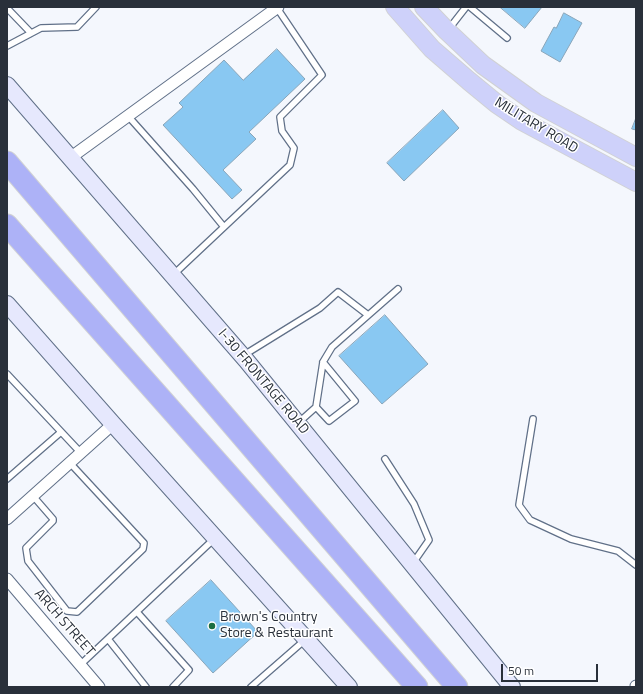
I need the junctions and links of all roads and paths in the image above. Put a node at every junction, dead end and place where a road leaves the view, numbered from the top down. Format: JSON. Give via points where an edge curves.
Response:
{"nodes":[{"id":1,"x":96,"y":7,"type":"edge"},
{"id":2,"x":395,"y":7,"type":"edge"},
{"id":3,"x":424,"y":7,"type":"edge"},
{"id":4,"x":466,"y":7,"type":"edge"},
{"id":5,"x":470,"y":7,"type":"edge"},
{"id":6,"x":7,"y":8,"type":"edge"},
{"id":7,"x":278,"y":8,"type":"edge"},
{"id":8,"x":447,"y":31,"type":"junction"},
{"id":9,"x":31,"y":33,"type":"junction"},
{"id":10,"x":507,"y":38,"type":"dead end"},
{"id":11,"x":7,"y":46,"type":"edge"},
{"id":12,"x":432,"y":49,"type":"junction"},
{"id":13,"x":7,"y":85,"type":"edge"},
{"id":14,"x":128,"y":116,"type":"junction"},
{"id":15,"x":636,"y":157,"type":"edge"},
{"id":16,"x":70,"y":158,"type":"junction"},
{"id":17,"x":7,"y":162,"type":"edge"},
{"id":18,"x":636,"y":182,"type":"edge"},
{"id":19,"x":7,"y":225,"type":"edge"},
{"id":20,"x":224,"y":227,"type":"junction"},
{"id":21,"x":173,"y":276,"type":"junction"},
{"id":22,"x":398,"y":289,"type":"dead end"},
{"id":23,"x":7,"y":304,"type":"edge"},
{"id":24,"x":368,"y":315,"type":"junction"},
{"id":25,"x":242,"y":356,"type":"junction"},
{"id":26,"x":324,"y":362,"type":"junction"},
{"id":27,"x":7,"y":374,"type":"edge"},
{"id":28,"x":316,"y":407,"type":"junction"},
{"id":29,"x":533,"y":419,"type":"dead end"},
{"id":30,"x":298,"y":423,"type":"junction"},
{"id":31,"x":113,"y":424,"type":"junction"},
{"id":32,"x":61,"y":432,"type":"junction"},
{"id":33,"x":81,"y":453,"type":"junction"},
{"id":34,"x":385,"y":459,"type":"dead end"},
{"id":35,"x":70,"y":463,"type":"junction"},
{"id":36,"x":7,"y":479,"type":"edge"},
{"id":37,"x":33,"y":496,"type":"junction"},
{"id":38,"x":7,"y":519,"type":"edge"},
{"id":39,"x":215,"y":539,"type":"junction"},
{"id":40,"x":412,"y":564,"type":"junction"},
{"id":41,"x":636,"y":565,"type":"edge"},
{"id":42,"x":7,"y":579,"type":"edge"},
{"id":43,"x":137,"y":612,"type":"junction"},
{"id":44,"x":108,"y":639,"type":"junction"},
{"id":45,"x":306,"y":639,"type":"junction"},
{"id":46,"x":80,"y":665,"type":"junction"},
{"id":47,"x":99,"y":687,"type":"edge"},
{"id":48,"x":146,"y":687,"type":"edge"},
{"id":49,"x":172,"y":687,"type":"edge"},
{"id":50,"x":251,"y":687,"type":"edge"},
{"id":51,"x":349,"y":687,"type":"edge"},
{"id":52,"x":417,"y":687,"type":"edge"},
{"id":53,"x":457,"y":687,"type":"edge"},
{"id":54,"x":512,"y":687,"type":"edge"}],
"edges":[{"from":1,"to":9,"type":"lane","via":[[77,28],[41,28]]},
{"from":2,"to":12,"type":"main road","name":"MILITARY ROAD"},
{"from":3,"to":8,"type":"main road","name":"MILITARY ROAD"},
{"from":4,"to":8,"type":"lane"},
{"from":5,"to":10,"type":"lane"},
{"from":6,"to":9,"type":"lane"},
{"from":7,"to":14,"type":"street"},
{"from":7,"to":20,"type":"lane","via":[[322,75],[280,117],[282,131],[294,148],[290,165]]},
{"from":8,"to":12,"type":"main road"},
{"from":8,"to":15,"type":"main road","name":"MILITARY ROAD","via":[[483,64],[536,103]]},
{"from":9,"to":11,"type":"lane"},
{"from":12,"to":18,"type":"main road","name":"MILITARY ROAD","via":[[496,104],[522,121]]},
{"from":13,"to":16,"type":"main road","name":"I-30 FRONTAGE ROAD"},
{"from":14,"to":16,"type":"street"},
{"from":14,"to":20,"type":"lane"},
{"from":16,"to":21,"type":"main road","name":"I-30 FRONTAGE ROAD"},
{"from":17,"to":53,"type":"highway"},
{"from":19,"to":52,"type":"highway"},
{"from":20,"to":21,"type":"lane"},
{"from":21,"to":25,"type":"main road","name":"I-30 FRONTAGE ROAD"},
{"from":22,"to":24,"type":"lane"},
{"from":23,"to":31,"type":"main road"},
{"from":24,"to":25,"type":"lane","via":[[338,292],[320,308]]},
{"from":24,"to":26,"type":"lane","via":[[332,347]]},
{"from":25,"to":30,"type":"main road","name":"I-30 FRONTAGE ROAD"},
{"from":26,"to":28,"type":"lane"},
{"from":26,"to":28,"type":"lane","via":[[355,401],[329,421]]},
{"from":27,"to":32,"type":"lane"},
{"from":28,"to":30,"type":"lane"},
{"from":29,"to":41,"type":"lane","via":[[519,505],[530,520],[571,539],[618,551]]},
{"from":30,"to":40,"type":"main road","name":"I-30 FRONTAGE ROAD"},
{"from":31,"to":33,"type":"street"},
{"from":31,"to":39,"type":"main road"},
{"from":32,"to":33,"type":"lane"},
{"from":32,"to":36,"type":"lane"},
{"from":33,"to":35,"type":"street"},
{"from":34,"to":40,"type":"lane","via":[[414,504],[429,540]]},
{"from":35,"to":37,"type":"street"},
{"from":35,"to":37,"type":"lane","via":[[144,543],[143,549],[77,612],[67,611],[28,560],[26,548],[53,519]]},
{"from":37,"to":38,"type":"street"},
{"from":39,"to":43,"type":"lane"},
{"from":39,"to":45,"type":"main road"},
{"from":40,"to":54,"type":"main road","name":"I-30 FRONTAGE ROAD"},
{"from":42,"to":46,"type":"street","name":"ARCH STREET"},
{"from":43,"to":44,"type":"lane"},
{"from":43,"to":49,"type":"lane","via":[[189,670]]},
{"from":44,"to":46,"type":"lane"},
{"from":44,"to":48,"type":"lane"},
{"from":45,"to":50,"type":"lane"},
{"from":45,"to":51,"type":"main road"},
{"from":46,"to":47,"type":"street","name":"ARCH STREET"}]}
